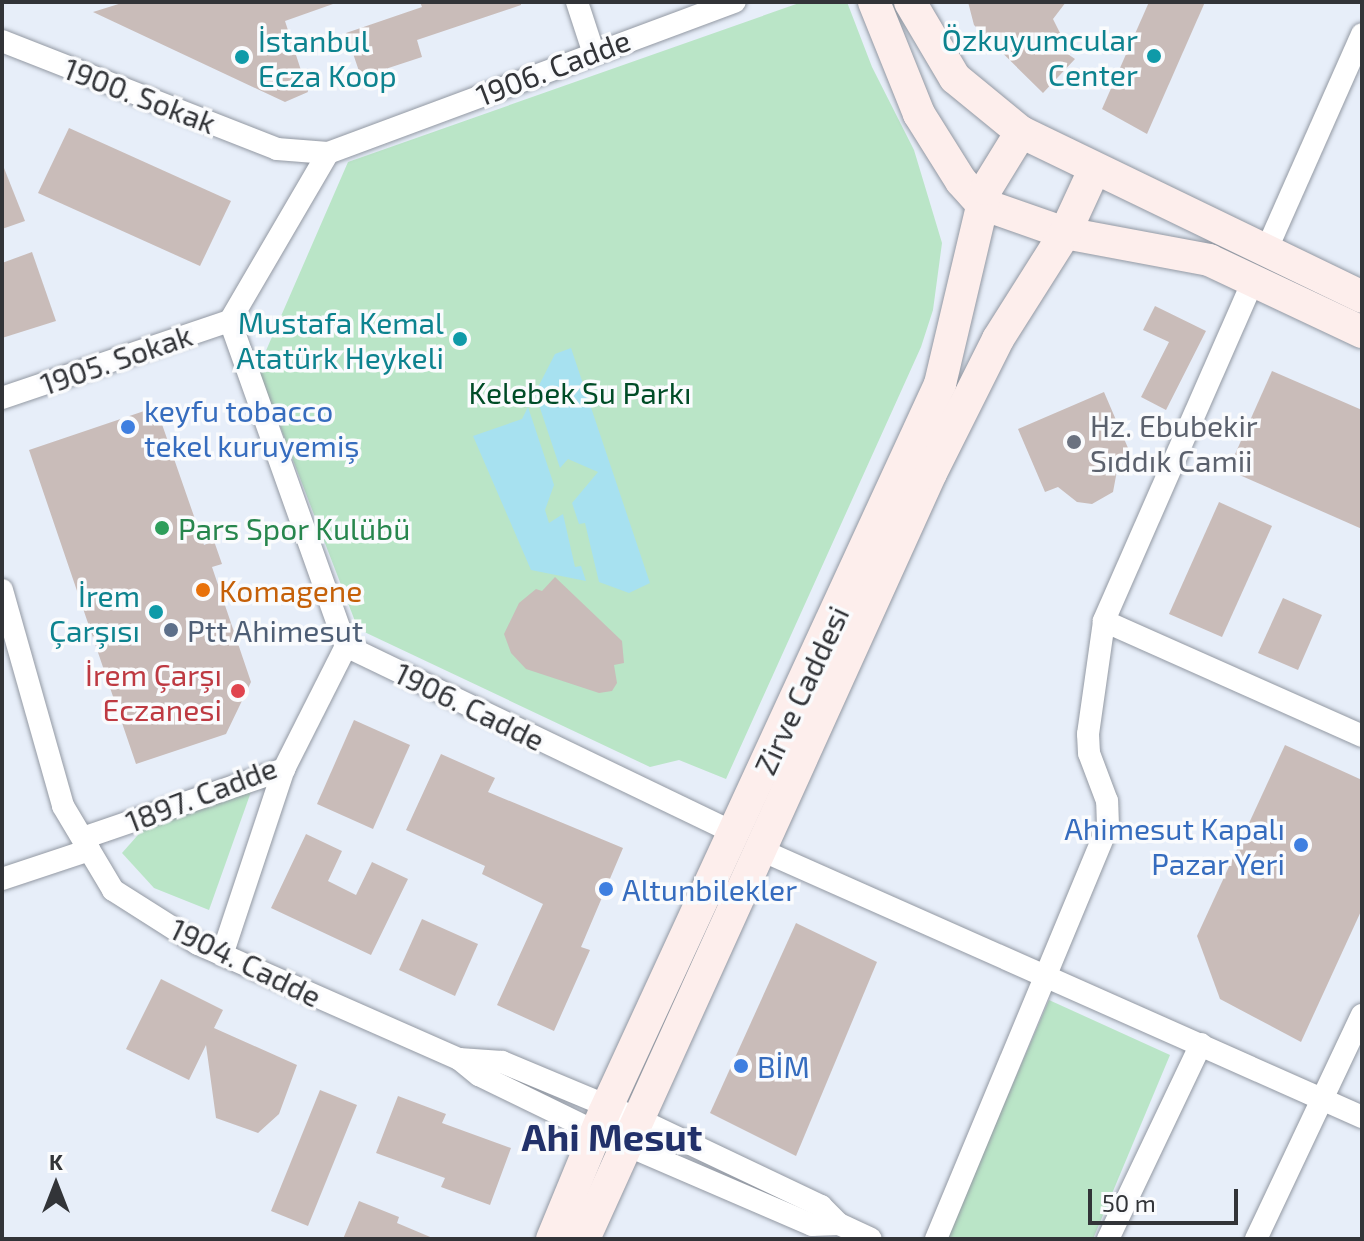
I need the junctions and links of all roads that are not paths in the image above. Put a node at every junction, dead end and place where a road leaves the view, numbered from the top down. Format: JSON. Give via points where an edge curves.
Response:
{"nodes":[{"id":1,"x":577,"y":2,"type":"edge"},
{"id":2,"x":735,"y":2,"type":"edge"},
{"id":3,"x":874,"y":2,"type":"edge"},
{"id":4,"x":910,"y":2,"type":"edge"},
{"id":5,"x":1362,"y":34,"type":"edge"},
{"id":6,"x":2,"y":41,"type":"edge"},
{"id":7,"x":593,"y":51,"type":"junction"},
{"id":8,"x":1021,"y":132,"type":"junction"},
{"id":9,"x":277,"y":149,"type":"joint"},
{"id":10,"x":328,"y":153,"type":"junction"},
{"id":11,"x":1094,"y":170,"type":"junction"},
{"id":12,"x":982,"y":204,"type":"junction"},
{"id":13,"x":1065,"y":233,"type":"junction"},
{"id":14,"x":1266,"y":251,"type":"junction"},
{"id":15,"x":1253,"y":281,"type":"junction"},
{"id":16,"x":1362,"y":297,"type":"edge"},
{"id":17,"x":230,"y":321,"type":"junction"},
{"id":18,"x":1362,"y":332,"type":"edge"},
{"id":19,"x":2,"y":398,"type":"edge"},
{"id":20,"x":2,"y":590,"type":"edge"},
{"id":21,"x":1104,"y":621,"type":"junction"},
{"id":22,"x":346,"y":646,"type":"junction"},
{"id":23,"x":1362,"y":736,"type":"edge"},
{"id":24,"x":284,"y":769,"type":"junction"},
{"id":25,"x":748,"y":841,"type":"junction"},
{"id":26,"x":86,"y":844,"type":"junction"},
{"id":27,"x":2,"y":879,"type":"edge"},
{"id":28,"x":222,"y":955,"type":"junction"},
{"id":29,"x":1047,"y":975,"type":"junction"},
{"id":30,"x":1362,"y":1015,"type":"edge"},
{"id":31,"x":1201,"y":1044,"type":"junction"},
{"id":32,"x":1323,"y":1099,"type":"junction"},
{"id":33,"x":1362,"y":1117,"type":"edge"},
{"id":34,"x":601,"y":1119,"type":"junction"},
{"id":35,"x":632,"y":1132,"type":"junction"},
{"id":36,"x":866,"y":1238,"type":"edge"},
{"id":37,"x":552,"y":1239,"type":"edge"},
{"id":38,"x":584,"y":1239,"type":"edge"},
{"id":39,"x":936,"y":1239,"type":"edge"},
{"id":40,"x":1108,"y":1239,"type":"edge"},
{"id":41,"x":1256,"y":1239,"type":"edge"}],
"edges":[{"from":1,"to":7,"type":"street"},
{"from":2,"to":7,"type":"street","name":"1906. Cadde"},
{"from":3,"to":12,"type":"main road","via":[[919,114],[961,181]]},
{"from":4,"to":8,"type":"main road","via":[[955,78]]},
{"from":5,"to":14,"type":"street"},
{"from":6,"to":9,"type":"street","name":"1900. Sokak"},
{"from":7,"to":10,"type":"street","name":"1906. Cadde"},
{"from":8,"to":11,"type":"main road"},
{"from":8,"to":12,"type":"main road","name":"Zirve Caddesi","via":[[993,173]]},
{"from":9,"to":10,"type":"street","name":"1906. Cadde"},
{"from":10,"to":17,"type":"street"},
{"from":11,"to":13,"type":"main road","name":"Zirve Caddesi"},
{"from":11,"to":14,"type":"main road"},
{"from":12,"to":13,"type":"main road"},
{"from":12,"to":25,"type":"main road","name":"Zirve Caddesi","via":[[940,384]]},
{"from":13,"to":15,"type":"main road","via":[[1179,251]]},
{"from":13,"to":25,"type":"main road","name":"Zirve Caddesi","via":[[998,339]]},
{"from":14,"to":16,"type":"main road"},
{"from":15,"to":18,"type":"main road"},
{"from":15,"to":21,"type":"street"},
{"from":17,"to":19,"type":"street","name":"1905. Sokak"},
{"from":17,"to":22,"type":"street"},
{"from":20,"to":26,"type":"street","name":"1904. Cadde","via":[[63,806]]},
{"from":21,"to":23,"type":"street"},
{"from":21,"to":29,"type":"street","via":[[1089,753],[1107,801],[1108,826]]},
{"from":22,"to":24,"type":"street","name":"1897. Cadde"},
{"from":22,"to":25,"type":"street","name":"1906. Cadde"},
{"from":24,"to":26,"type":"street","name":"1897. Cadde"},
{"from":24,"to":28,"type":"street"},
{"from":25,"to":29,"type":"street","name":"1906. Cadde"},
{"from":25,"to":34,"type":"main road","name":"Zirve Caddesi"},
{"from":25,"to":35,"type":"main road","name":"Zirve Caddesi"},
{"from":26,"to":27,"type":"street","name":"1897. Cadde"},
{"from":26,"to":28,"type":"street","name":"1904. Cadde","via":[[113,890]]},
{"from":28,"to":34,"type":"street","name":"1904. Cadde","via":[[459,1059],[502,1062]]},
{"from":29,"to":31,"type":"street","name":"1906. Cadde"},
{"from":29,"to":39,"type":"street"},
{"from":30,"to":32,"type":"street"},
{"from":31,"to":32,"type":"street","name":"1906. Cadde"},
{"from":31,"to":40,"type":"street"},
{"from":32,"to":33,"type":"street","name":"1906. Cadde"},
{"from":32,"to":41,"type":"street"},
{"from":34,"to":35,"type":"street","name":"1904. Cadde"},
{"from":34,"to":37,"type":"main road","name":"Zirve Caddesi"},
{"from":35,"to":36,"type":"street","name":"1904. Cadde","via":[[812,1225],[839,1224]]},
{"from":35,"to":38,"type":"main road","name":"Zirve Caddesi"}]}
